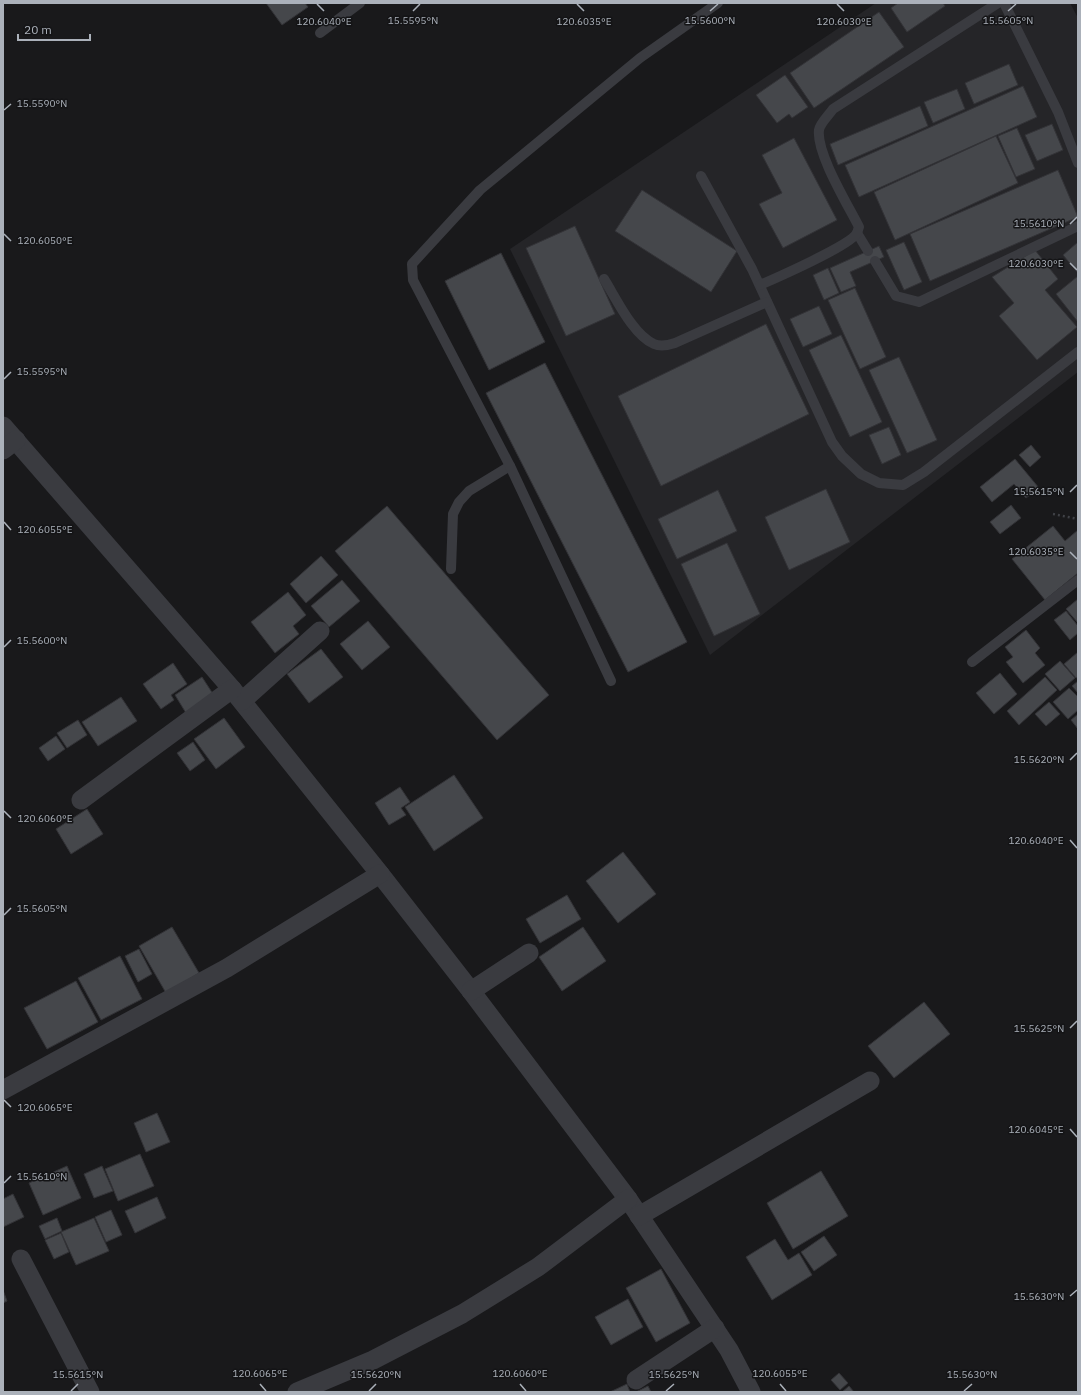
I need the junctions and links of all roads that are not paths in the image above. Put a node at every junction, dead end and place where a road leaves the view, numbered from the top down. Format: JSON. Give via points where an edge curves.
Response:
{"nodes":[{"id":1,"x":360,"y":3,"type":"edge"},
{"id":2,"x":718,"y":3,"type":"edge"},
{"id":3,"x":998,"y":3,"type":"edge"},
{"id":4,"x":1004,"y":3,"type":"edge"},
{"id":5,"x":320,"y":33,"type":"dead end"},
{"id":6,"x":1078,"y":163,"type":"edge"},
{"id":7,"x":701,"y":176,"type":"dead end"},
{"id":8,"x":1078,"y":226,"type":"edge"},
{"id":9,"x":858,"y":233,"type":"junction"},
{"id":10,"x":868,"y":251,"type":"dead end"},
{"id":11,"x":875,"y":261,"type":"dead end"},
{"id":12,"x":604,"y":279,"type":"dead end"},
{"id":13,"x":760,"y":285,"type":"junction"},
{"id":14,"x":767,"y":302,"type":"junction"},
{"id":15,"x":1078,"y":352,"type":"edge"},
{"id":16,"x":3,"y":426,"type":"edge"},
{"id":17,"x":10,"y":445,"type":"edge"},
{"id":18,"x":510,"y":466,"type":"junction"},
{"id":19,"x":451,"y":568,"type":"dead end"},
{"id":20,"x":1078,"y":580,"type":"edge"},
{"id":21,"x":320,"y":630,"type":"dead end"},
{"id":22,"x":972,"y":662,"type":"dead end"},
{"id":23,"x":611,"y":681,"type":"dead end"},
{"id":24,"x":237,"y":695,"type":"junction"},
{"id":25,"x":81,"y":800,"type":"dead end"},
{"id":26,"x":380,"y":874,"type":"junction"},
{"id":27,"x":529,"y":952,"type":"dead end"},
{"id":28,"x":471,"y":991,"type":"junction"},
{"id":29,"x":870,"y":1081,"type":"dead end"},
{"id":30,"x":3,"y":1090,"type":"edge"},
{"id":31,"x":628,"y":1199,"type":"junction"},
{"id":32,"x":640,"y":1216,"type":"junction"},
{"id":33,"x":21,"y":1259,"type":"dead end"},
{"id":34,"x":715,"y":1328,"type":"junction"},
{"id":35,"x":636,"y":1380,"type":"dead end"},
{"id":36,"x":90,"y":1392,"type":"edge"},
{"id":37,"x":297,"y":1392,"type":"edge"},
{"id":38,"x":751,"y":1392,"type":"edge"}],
"edges":[{"from":1,"to":5,"type":"lane"},
{"from":2,"to":18,"type":"lane","via":[[640,58],[480,190],[412,264],[413,280]]},
{"from":3,"to":9,"type":"lane","via":[[833,109],[819,128],[820,144],[833,178],[859,227]]},
{"from":4,"to":6,"type":"lane","via":[[1058,112]]},
{"from":7,"to":13,"type":"lane"},
{"from":8,"to":11,"type":"lane","via":[[919,302],[896,296]]},
{"from":9,"to":10,"type":"lane"},
{"from":9,"to":13,"type":"lane","via":[[822,255]]},
{"from":12,"to":14,"type":"lane","via":[[634,328],[655,344],[664,346]]},
{"from":13,"to":14,"type":"lane"},
{"from":14,"to":15,"type":"lane","via":[[832,442],[861,474],[879,483],[903,485],[924,472]]},
{"from":16,"to":17,"type":"street"},
{"from":17,"to":24,"type":"street"},
{"from":18,"to":19,"type":"lane","via":[[469,491],[459,502],[453,514]]},
{"from":18,"to":23,"type":"lane"},
{"from":20,"to":22,"type":"lane"},
{"from":21,"to":24,"type":"street"},
{"from":24,"to":25,"type":"street"},
{"from":24,"to":26,"type":"street"},
{"from":26,"to":28,"type":"street"},
{"from":26,"to":30,"type":"street","via":[[227,968]]},
{"from":27,"to":28,"type":"street"},
{"from":28,"to":31,"type":"street"},
{"from":29,"to":32,"type":"street"},
{"from":31,"to":32,"type":"street"},
{"from":31,"to":37,"type":"street","via":[[538,1267],[462,1314],[373,1360]]},
{"from":32,"to":34,"type":"street"},
{"from":33,"to":36,"type":"street"},
{"from":34,"to":35,"type":"street"},
{"from":34,"to":38,"type":"street"}]}
